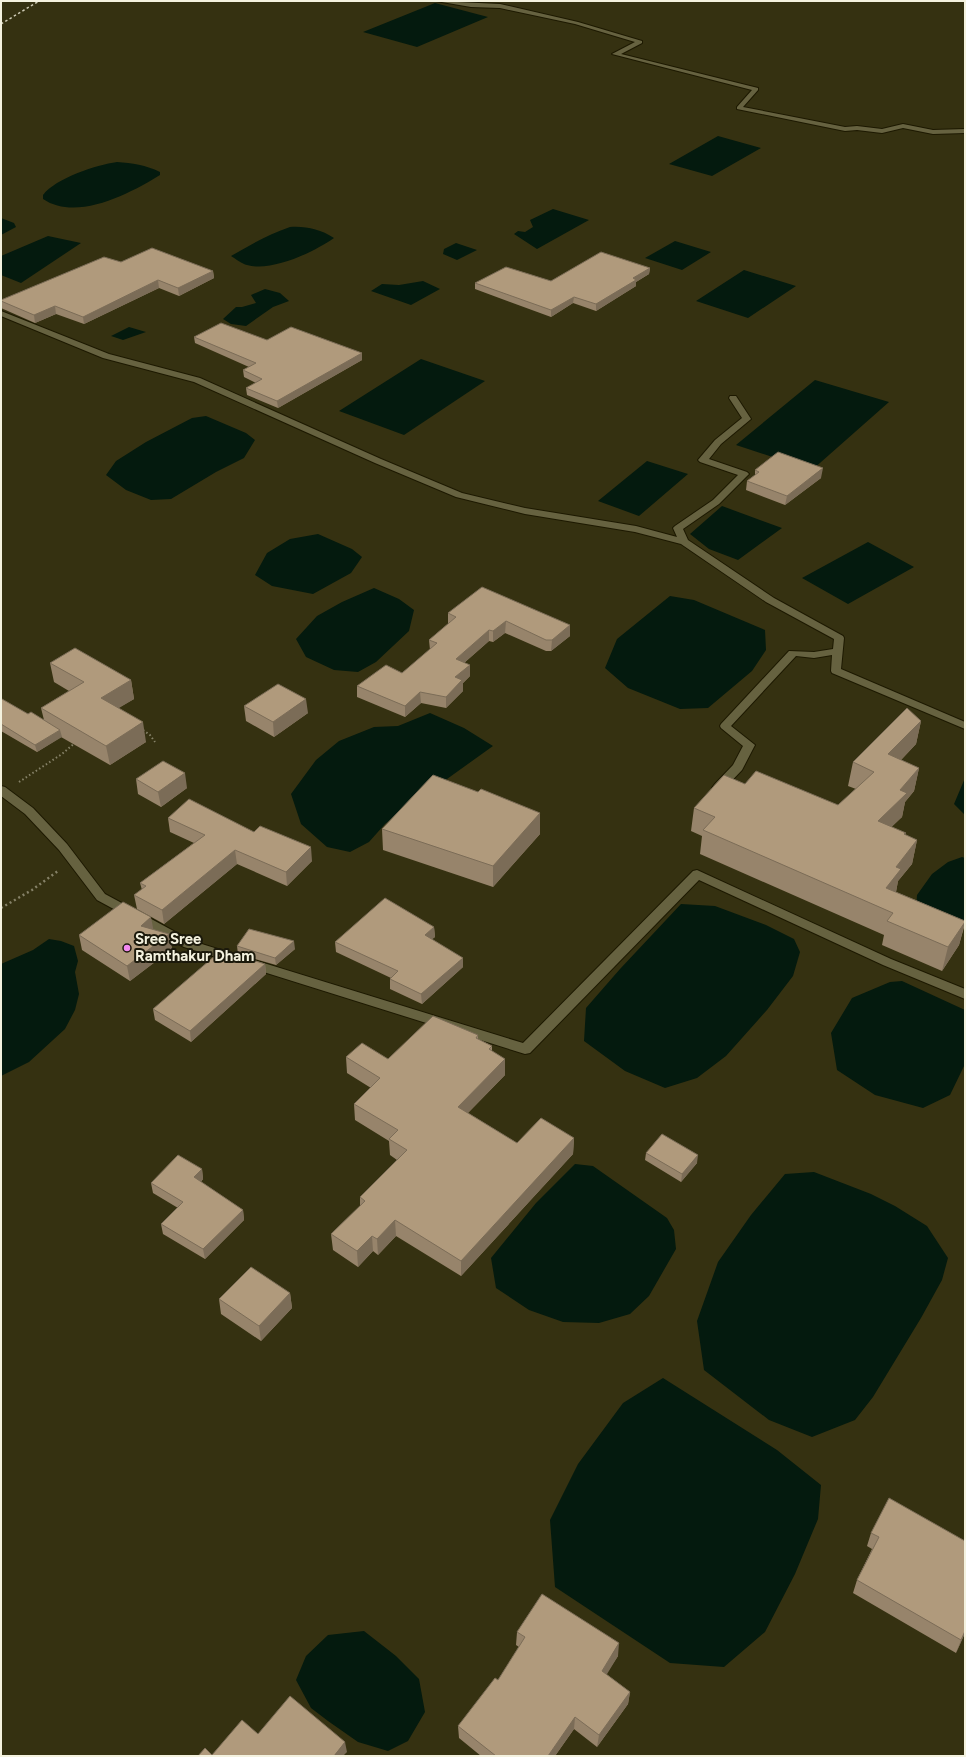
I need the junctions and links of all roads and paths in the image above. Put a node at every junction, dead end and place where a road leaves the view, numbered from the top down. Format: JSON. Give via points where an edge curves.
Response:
{"nodes":[{"id":1,"x":439,"y":1,"type":"edge"},
{"id":2,"x":965,"y":131,"type":"edge"},
{"id":3,"x":1,"y":313,"type":"edge"},
{"id":4,"x":732,"y":398,"type":"dead end"},
{"id":5,"x":684,"y":542,"type":"junction"},
{"id":6,"x":838,"y":651,"type":"junction"},
{"id":7,"x":965,"y":726,"type":"edge"},
{"id":8,"x":137,"y":727,"type":"edge"},
{"id":9,"x":77,"y":741,"type":"edge"},
{"id":10,"x":155,"y":742,"type":"dead end"},
{"id":11,"x":718,"y":788,"type":"edge"},
{"id":12,"x":2,"y":791,"type":"edge"},
{"id":13,"x":73,"y":860,"type":"junction"},
{"id":14,"x":1,"y":908,"type":"edge"},
{"id":15,"x":965,"y":994,"type":"edge"}],
"edges":[{"from":1,"to":2,"type":"street","via":[[500,6],[576,22],[640,42],[615,54],[756,89],[739,108],[845,129],[882,131],[903,126],[933,132]]},
{"from":3,"to":5,"type":"street","via":[[106,356],[197,380],[459,495],[525,511],[636,529]]},
{"from":4,"to":5,"type":"street","via":[[747,419],[718,442],[703,460],[744,474],[716,502],[678,528]]},
{"from":5,"to":6,"type":"street","via":[[770,600],[839,638]]},
{"from":6,"to":7,"type":"street","via":[[836,671]]},
{"from":6,"to":11,"type":"street","via":[[814,655],[793,654],[725,726],[749,745],[738,767]]},
{"from":8,"to":10,"type":"path","via":[[150,735]]},
{"from":9,"to":12,"type":"path","via":[[62,754]]},
{"from":12,"to":13,"type":"street","via":[[29,811]]},
{"from":13,"to":14,"type":"path","via":[[32,890]]},
{"from":13,"to":15,"type":"street","via":[[101,897],[188,944],[526,1049],[697,874],[887,962]]}]}
